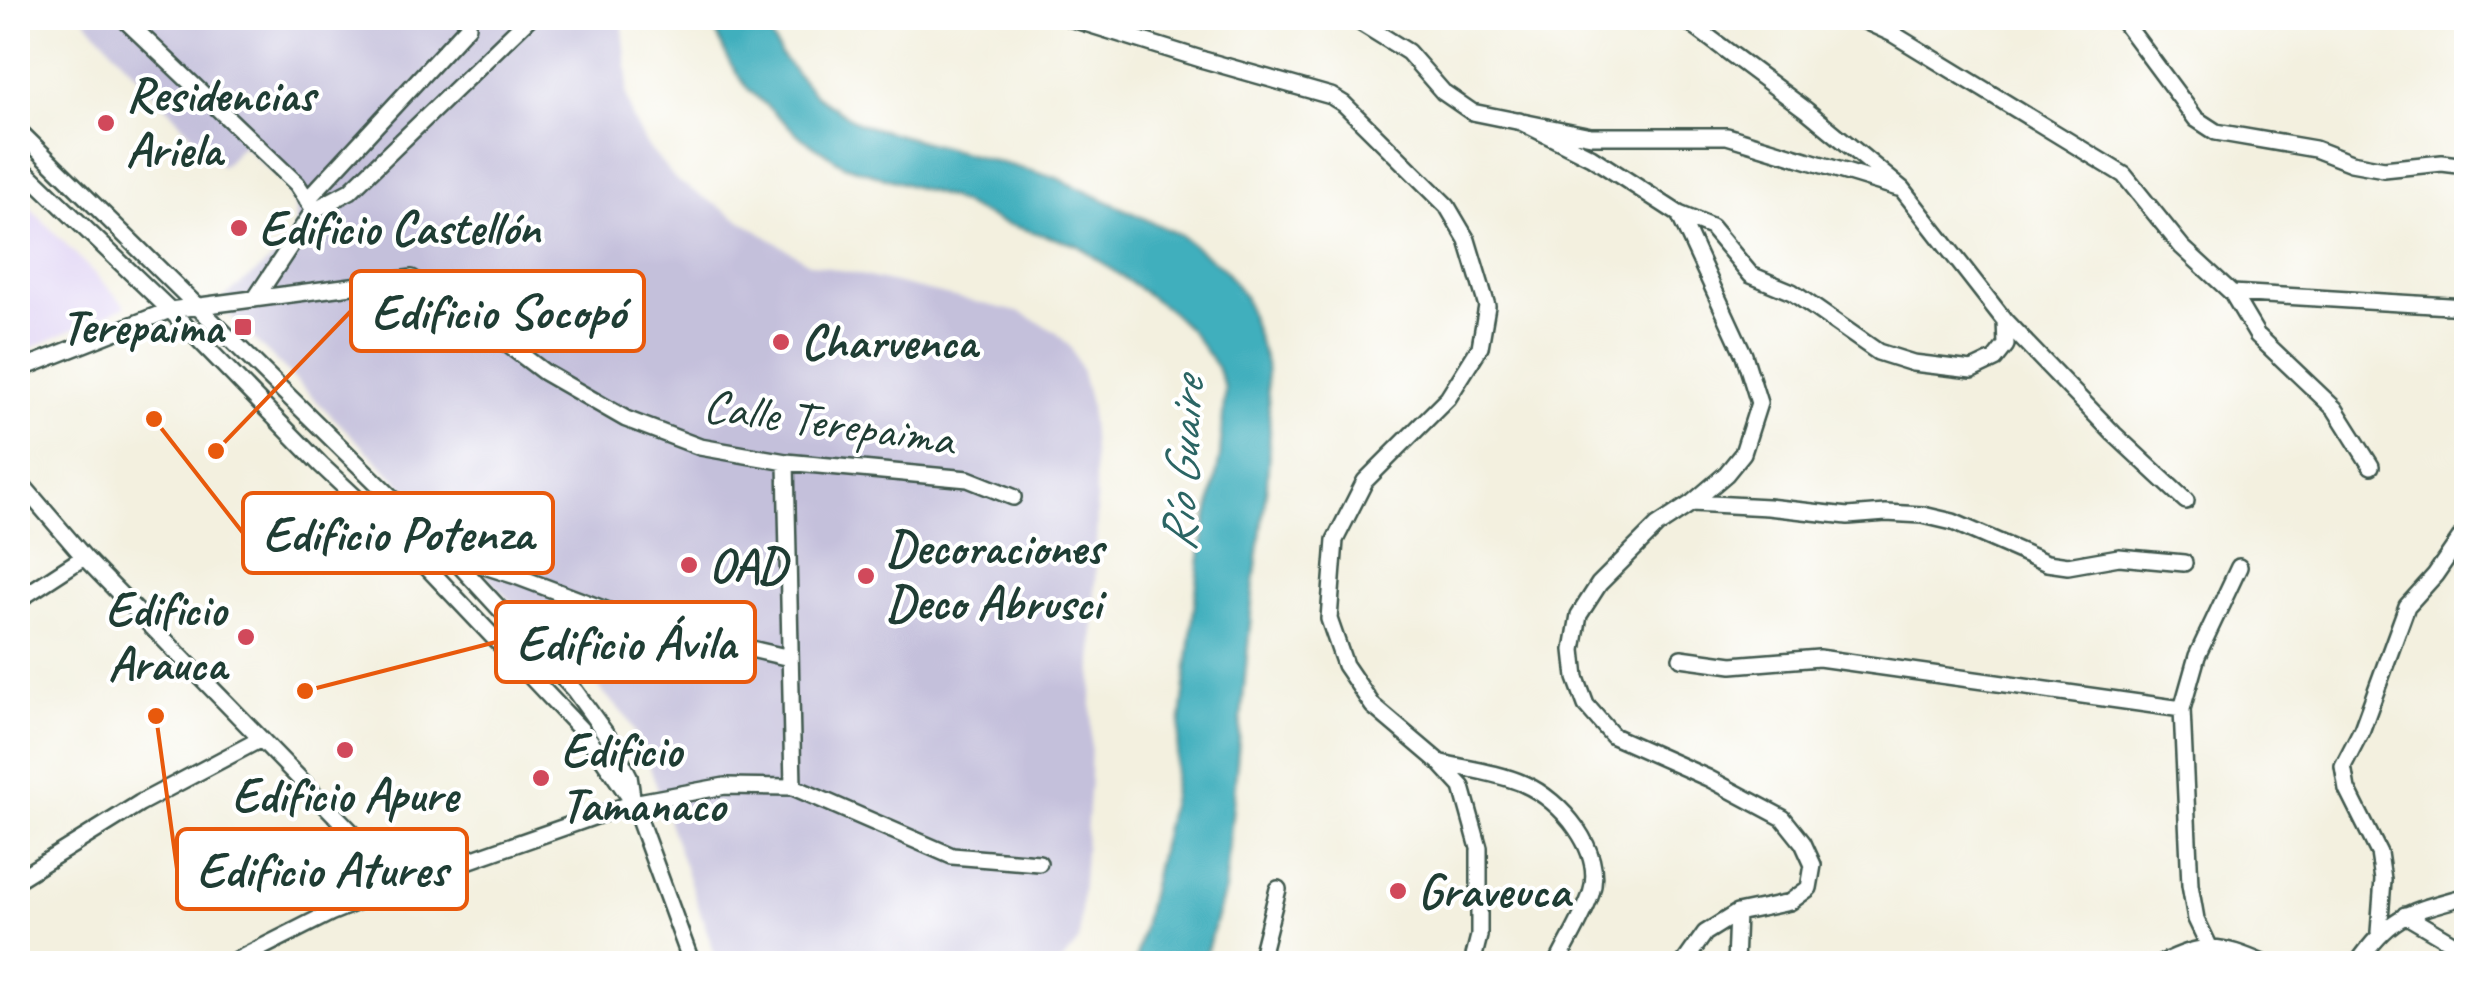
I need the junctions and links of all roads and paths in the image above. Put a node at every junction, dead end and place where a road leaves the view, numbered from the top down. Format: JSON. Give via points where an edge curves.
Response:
{"nodes":[{"id":1,"x":123,"y":18,"type":"edge"},
{"id":2,"x":468,"y":18,"type":"edge"},
{"id":3,"x":529,"y":18,"type":"edge"},
{"id":4,"x":1070,"y":18,"type":"edge"},
{"id":5,"x":1353,"y":18,"type":"edge"},
{"id":6,"x":1683,"y":18,"type":"edge"},
{"id":7,"x":1858,"y":18,"type":"edge"},
{"id":8,"x":2122,"y":18,"type":"edge"},
{"id":9,"x":1520,"y":121,"type":"junction"},
{"id":10,"x":18,"y":130,"type":"edge"},
{"id":11,"x":18,"y":164,"type":"edge"},
{"id":12,"x":2466,"y":166,"type":"edge"},
{"id":13,"x":1902,"y":189,"type":"junction"},
{"id":14,"x":311,"y":205,"type":"junction"},
{"id":15,"x":1679,"y":214,"type":"junction"},
{"id":16,"x":2232,"y":293,"type":"junction"},
{"id":17,"x":255,"y":299,"type":"junction"},
{"id":18,"x":2466,"y":306,"type":"edge"},
{"id":19,"x":199,"y":307,"type":"junction"},
{"id":20,"x":170,"y":310,"type":"junction"},
{"id":21,"x":2005,"y":321,"type":"junction"},
{"id":22,"x":18,"y":370,"type":"edge"},
{"id":23,"x":786,"y":462,"type":"junction"},
{"id":24,"x":2371,"y":466,"type":"dead end"},
{"id":25,"x":18,"y":480,"type":"edge"},
{"id":26,"x":1013,"y":497,"type":"dead end"},
{"id":27,"x":2186,"y":501,"type":"dead end"},
{"id":28,"x":1692,"y":504,"type":"junction"},
{"id":29,"x":2466,"y":530,"type":"edge"},
{"id":30,"x":450,"y":555,"type":"junction"},
{"id":31,"x":84,"y":558,"type":"junction"},
{"id":32,"x":2184,"y":563,"type":"dead end"},
{"id":33,"x":2239,"y":567,"type":"dead end"},
{"id":34,"x":18,"y":600,"type":"edge"},
{"id":35,"x":790,"y":658,"type":"junction"},
{"id":36,"x":1682,"y":658,"type":"dead end"},
{"id":37,"x":2182,"y":709,"type":"junction"},
{"id":38,"x":258,"y":740,"type":"junction"},
{"id":39,"x":1439,"y":762,"type":"junction"},
{"id":40,"x":794,"y":787,"type":"junction"},
{"id":41,"x":633,"y":803,"type":"junction"},
{"id":42,"x":1039,"y":863,"type":"dead end"},
{"id":43,"x":18,"y":880,"type":"edge"},
{"id":44,"x":402,"y":884,"type":"junction"},
{"id":45,"x":1278,"y":889,"type":"dead end"},
{"id":46,"x":2466,"y":896,"type":"edge"},
{"id":47,"x":1736,"y":913,"type":"junction"},
{"id":48,"x":2405,"y":915,"type":"junction"},
{"id":49,"x":2379,"y":932,"type":"junction"},
{"id":50,"x":2208,"y":946,"type":"junction"},
{"id":51,"x":2466,"y":951,"type":"edge"},
{"id":52,"x":229,"y":964,"type":"edge"},
{"id":53,"x":692,"y":964,"type":"edge"},
{"id":54,"x":1258,"y":964,"type":"edge"},
{"id":55,"x":1472,"y":964,"type":"edge"},
{"id":56,"x":1557,"y":964,"type":"edge"},
{"id":57,"x":1684,"y":964,"type":"edge"},
{"id":58,"x":1735,"y":964,"type":"edge"},
{"id":59,"x":2160,"y":964,"type":"edge"},
{"id":60,"x":2265,"y":964,"type":"edge"},
{"id":61,"x":2357,"y":964,"type":"edge"}],
"edges":[{"from":1,"to":14,"type":"street","via":[[297,184]]},
{"from":2,"to":14,"type":"street","via":[[468,26]]},
{"from":3,"to":14,"type":"street","via":[[350,191]]},
{"from":4,"to":39,"type":"street","via":[[1331,96],[1447,206],[1467,240],[1487,306],[1480,346],[1448,398],[1365,481],[1334,540],[1328,619],[1345,664],[1373,706]]},
{"from":5,"to":9,"type":"street","via":[[1408,52],[1443,92],[1472,112]]},
{"from":6,"to":13,"type":"street"},
{"from":7,"to":16,"type":"street","via":[[2124,175],[2182,247]]},
{"from":8,"to":12,"type":"street","via":[[2196,120],[2216,132],[2384,170]]},
{"from":9,"to":13,"type":"street","via":[[1591,136],[1727,136]]},
{"from":9,"to":15,"type":"street"},
{"from":10,"to":19,"type":"street"},
{"from":11,"to":20,"type":"street"},
{"from":13,"to":21,"type":"street"},
{"from":14,"to":17,"type":"street"},
{"from":15,"to":21,"type":"street","via":[[1711,227],[1751,276],[1792,292],[1895,358],[1972,370],[2006,345]]},
{"from":15,"to":28,"type":"street","via":[[1744,355],[1759,404],[1743,453]]},
{"from":16,"to":18,"type":"street"},
{"from":16,"to":24,"type":"street","via":[[2256,335],[2335,410]]},
{"from":17,"to":19,"type":"street","name":"Calle Terepaima"},
{"from":17,"to":23,"type":"street","name":"Calle Terepaima","via":[[412,278],[544,372],[626,419],[700,447]]},
{"from":19,"to":20,"type":"street","name":"Calle Terepaima"},
{"from":19,"to":30,"type":"street"},
{"from":20,"to":22,"type":"street","name":"Calle Terepaima"},
{"from":20,"to":41,"type":"street","via":[[588,736]]},
{"from":21,"to":27,"type":"street"},
{"from":23,"to":26,"type":"street","name":"Calle Terepaima","via":[[968,479]]},
{"from":23,"to":35,"type":"street"},
{"from":25,"to":31,"type":"street"},
{"from":28,"to":32,"type":"street","via":[[1924,515],[2068,566],[2119,557]]},
{"from":28,"to":47,"type":"street","via":[[1657,526],[1599,584],[1579,615],[1576,678],[1586,705],[1613,736],[1783,818],[1803,843],[1814,865],[1810,888],[1790,902]]},
{"from":29,"to":49,"type":"street","via":[[2407,606],[2343,766],[2347,789],[2379,853]]},
{"from":30,"to":35,"type":"street","via":[[646,625]]},
{"from":30,"to":41,"type":"street","via":[[574,691],[619,755]]},
{"from":31,"to":34,"type":"street"},
{"from":31,"to":38,"type":"street"},
{"from":33,"to":37,"type":"street","via":[[2197,656]]},
{"from":35,"to":40,"type":"street"},
{"from":36,"to":37,"type":"street","via":[[1732,665],[1820,658]]},
{"from":37,"to":50,"type":"street","via":[[2190,885]]},
{"from":38,"to":43,"type":"street","via":[[140,803]]},
{"from":38,"to":44,"type":"street"},
{"from":39,"to":55,"type":"street","via":[[1462,787],[1478,848],[1479,936]]},
{"from":39,"to":56,"type":"street","via":[[1525,784],[1560,808],[1585,842],[1592,892]]},
{"from":40,"to":41,"type":"street","via":[[724,786]]},
{"from":40,"to":42,"type":"street","via":[[952,856]]},
{"from":41,"to":44,"type":"street"},
{"from":41,"to":53,"type":"street"},
{"from":44,"to":52,"type":"street"},
{"from":45,"to":54,"type":"street"},
{"from":46,"to":48,"type":"street"},
{"from":47,"to":57,"type":"street","via":[[1704,933]]},
{"from":47,"to":58,"type":"street"},
{"from":48,"to":49,"type":"street"},
{"from":48,"to":51,"type":"street"},
{"from":49,"to":61,"type":"street"},
{"from":50,"to":59,"type":"street"},
{"from":50,"to":60,"type":"street"}]}
